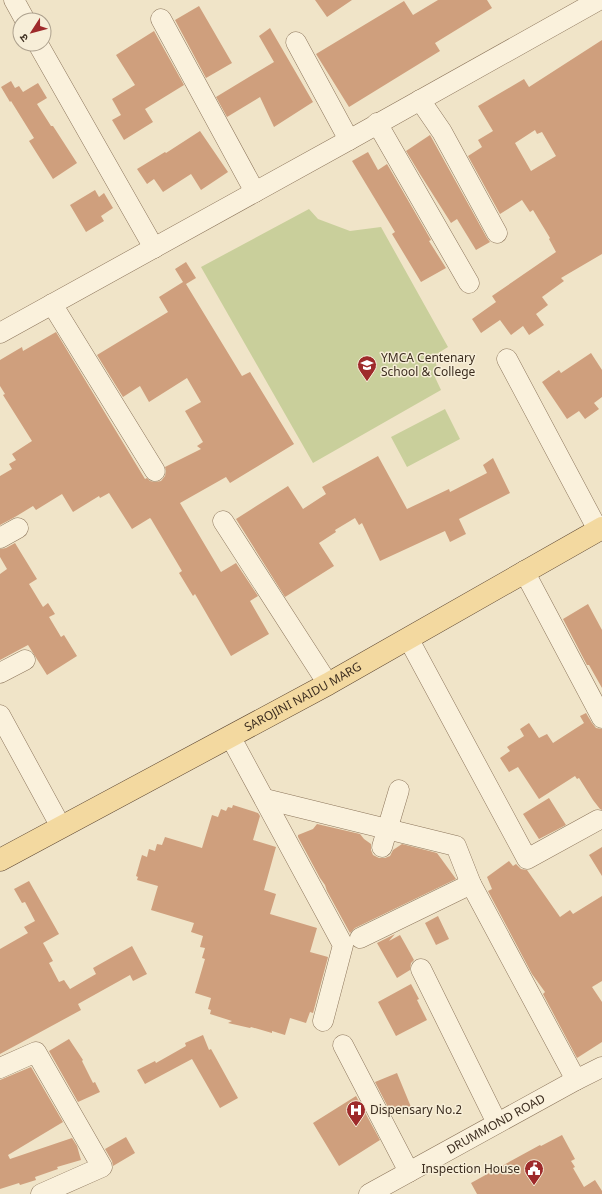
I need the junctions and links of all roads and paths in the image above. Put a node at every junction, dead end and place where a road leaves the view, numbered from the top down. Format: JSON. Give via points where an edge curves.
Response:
{"nodes":[{"id":1,"x":14,"y":0,"type":"edge"},
{"id":2,"x":599,"y":0,"type":"edge"},
{"id":3,"x":21,"y":12,"type":"edge"},
{"id":4,"x":161,"y":18,"type":"dead end"},
{"id":5,"x":296,"y":42,"type":"dead end"},
{"id":6,"x":43,"y":52,"type":"edge"},
{"id":7,"x":420,"y":100,"type":"junction"},
{"id":8,"x":377,"y":123,"type":"junction"},
{"id":9,"x":348,"y":140,"type":"junction"},
{"id":10,"x":255,"y":192,"type":"junction"},
{"id":11,"x":497,"y":233,"type":"dead end"},
{"id":12,"x":154,"y":248,"type":"junction"},
{"id":13,"x":469,"y":283,"type":"dead end"},
{"id":14,"x":52,"y":304,"type":"junction"},
{"id":15,"x":0,"y":333,"type":"edge"},
{"id":16,"x":507,"y":359,"type":"dead end"},
{"id":17,"x":156,"y":470,"type":"dead end"},
{"id":18,"x":223,"y":521,"type":"dead end"},
{"id":19,"x":18,"y":528,"type":"dead end"},
{"id":20,"x":600,"y":529,"type":"edge"},
{"id":21,"x":0,"y":538,"type":"edge"},
{"id":22,"x":524,"y":571,"type":"junction"},
{"id":23,"x":408,"y":638,"type":"junction"},
{"id":24,"x":25,"y":660,"type":"dead end"},
{"id":25,"x":0,"y":673,"type":"edge"},
{"id":26,"x":328,"y":684,"type":"junction"},
{"id":27,"x":0,"y":715,"type":"edge"},
{"id":28,"x":602,"y":718,"type":"edge"},
{"id":29,"x":230,"y":736,"type":"junction"},
{"id":30,"x":399,"y":790,"type":"dead end"},
{"id":31,"x":264,"y":799,"type":"junction"},
{"id":32,"x":598,"y":820,"type":"dead end"},
{"id":33,"x":62,"y":827,"type":"junction"},
{"id":34,"x":384,"y":838,"type":"junction"},
{"id":35,"x":0,"y":860,"type":"edge"},
{"id":36,"x":471,"y":884,"type":"junction"},
{"id":37,"x":360,"y":938,"type":"dead end"},
{"id":38,"x":421,"y":969,"type":"dead end"},
{"id":39,"x":323,"y":1021,"type":"dead end"},
{"id":40,"x":343,"y":1045,"type":"dead end"},
{"id":41,"x":602,"y":1067,"type":"edge"},
{"id":42,"x":0,"y":1068,"type":"edge"},
{"id":43,"x":576,"y":1080,"type":"junction"},
{"id":44,"x":497,"y":1123,"type":"junction"},
{"id":45,"x":409,"y":1172,"type":"junction"},
{"id":46,"x":41,"y":1194,"type":"edge"},
{"id":47,"x":369,"y":1194,"type":"edge"}],
"edges":[{"from":1,"to":3,"type":"street"},
{"from":2,"to":7,"type":"street"},
{"from":4,"to":10,"type":"street"},
{"from":5,"to":9,"type":"street"},
{"from":6,"to":12,"type":"street"},
{"from":7,"to":8,"type":"street"},
{"from":7,"to":11,"type":"street","via":[[442,132]]},
{"from":8,"to":9,"type":"street"},
{"from":8,"to":13,"type":"street"},
{"from":9,"to":10,"type":"street"},
{"from":10,"to":12,"type":"street"},
{"from":12,"to":14,"type":"street"},
{"from":14,"to":15,"type":"street"},
{"from":14,"to":17,"type":"street"},
{"from":16,"to":20,"type":"street"},
{"from":18,"to":26,"type":"street"},
{"from":19,"to":21,"type":"street"},
{"from":20,"to":22,"type":"main road","name":"SAROJINI NAIDU MARG"},
{"from":22,"to":23,"type":"main road","name":"SAROJINI NAIDU MARG"},
{"from":22,"to":28,"type":"street"},
{"from":23,"to":26,"type":"main road","name":"SAROJINI NAIDU MARG"},
{"from":23,"to":32,"type":"street","via":[[527,859]]},
{"from":24,"to":25,"type":"street"},
{"from":26,"to":29,"type":"main road","name":"SAROJINI NAIDU MARG"},
{"from":27,"to":33,"type":"street"},
{"from":29,"to":31,"type":"street"},
{"from":29,"to":33,"type":"main road","name":"SAROJINI NAIDU MARG"},
{"from":30,"to":34,"type":"street"},
{"from":31,"to":34,"type":"street"},
{"from":31,"to":39,"type":"street","via":[[343,945]]},
{"from":33,"to":35,"type":"main road","name":"SAROJINI NAIDU MARG"},
{"from":34,"to":36,"type":"street","via":[[456,846]]},
{"from":36,"to":37,"type":"street"},
{"from":36,"to":43,"type":"street"},
{"from":38,"to":44,"type":"street"},
{"from":40,"to":45,"type":"street"},
{"from":41,"to":43,"type":"street","name":"DRUMMOND ROAD"},
{"from":42,"to":46,"type":"street","via":[[36,1052],[102,1167]]},
{"from":43,"to":44,"type":"street","name":"DRUMMOND ROAD"},
{"from":44,"to":45,"type":"street","name":"DRUMMOND ROAD"},
{"from":45,"to":47,"type":"street","name":"DRUMMOND ROAD"}]}
